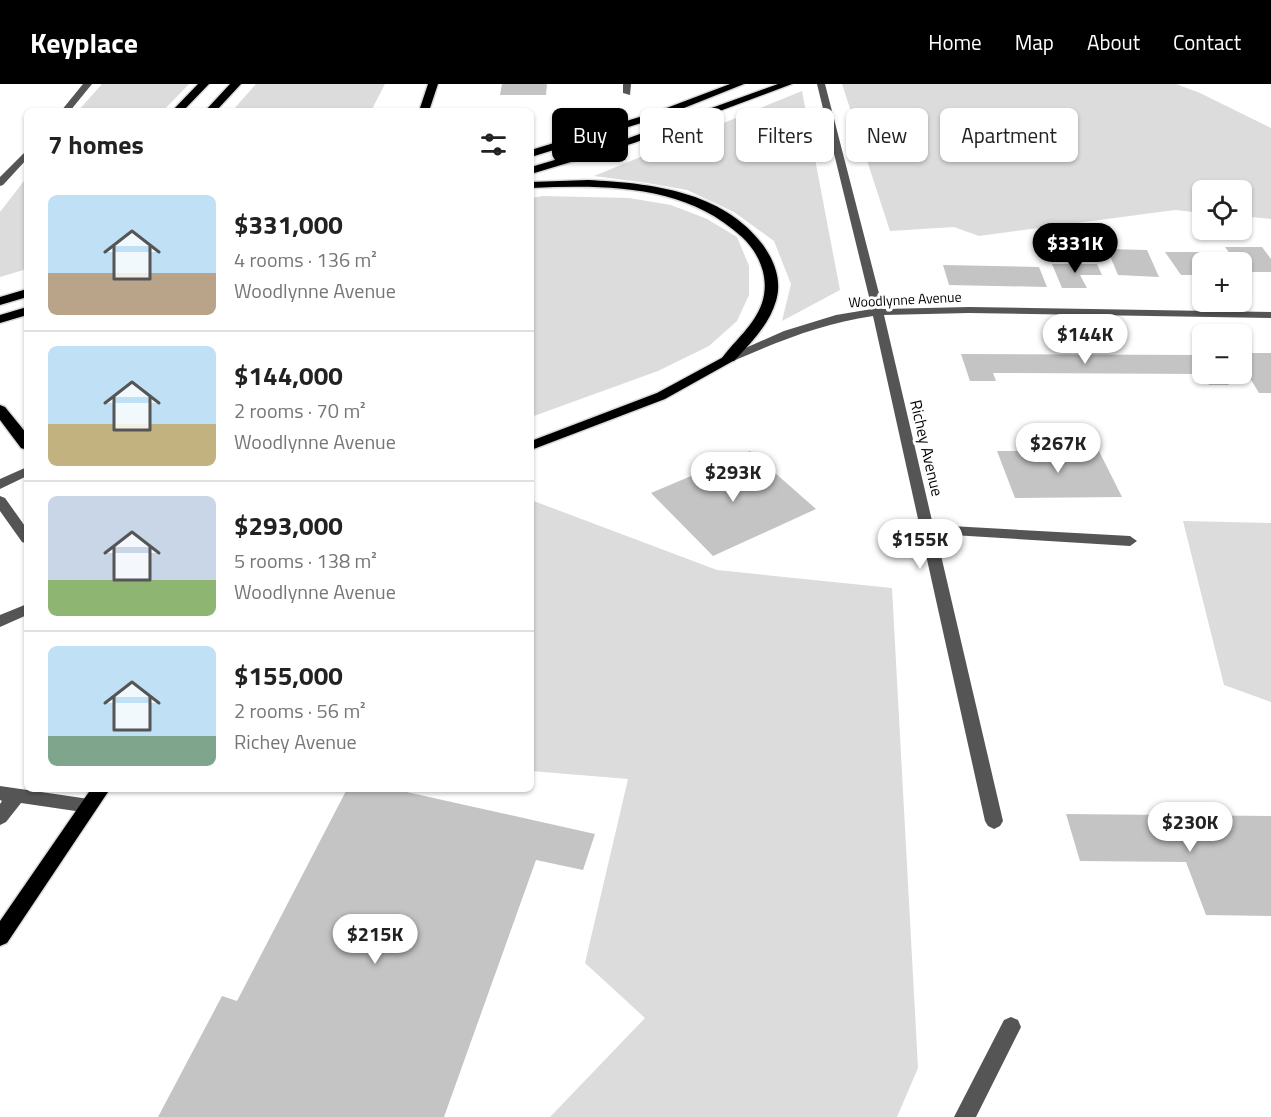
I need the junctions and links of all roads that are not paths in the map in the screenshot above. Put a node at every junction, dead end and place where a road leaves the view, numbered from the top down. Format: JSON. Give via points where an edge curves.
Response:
{"nodes":[{"id":1,"x":88,"y":84,"type":"edge"},
{"id":2,"x":204,"y":84,"type":"edge"},
{"id":3,"x":236,"y":84,"type":"edge"},
{"id":4,"x":433,"y":84,"type":"edge"},
{"id":5,"x":740,"y":84,"type":"edge"},
{"id":6,"x":787,"y":84,"type":"edge"},
{"id":7,"x":821,"y":84,"type":"edge"},
{"id":8,"x":68,"y":108,"type":"edge"},
{"id":9,"x":180,"y":108,"type":"edge"},
{"id":10,"x":213,"y":108,"type":"edge"},
{"id":11,"x":425,"y":108,"type":"edge"},
{"id":12,"x":628,"y":124,"type":"edge"},
{"id":13,"x":534,"y":144,"type":"edge"},
{"id":14,"x":552,"y":146,"type":"edge"},
{"id":15,"x":552,"y":148,"type":"edge"},
{"id":16,"x":534,"y":153,"type":"edge"},
{"id":17,"x":24,"y":156,"type":"edge"},
{"id":18,"x":534,"y":170,"type":"edge"},
{"id":19,"x":0,"y":183,"type":"edge"},
{"id":20,"x":534,"y":185,"type":"edge"},
{"id":21,"x":24,"y":294,"type":"edge"},
{"id":22,"x":0,"y":301,"type":"edge"},
{"id":23,"x":24,"y":312,"type":"edge"},
{"id":24,"x":878,"y":312,"type":"junction"},
{"id":25,"x":1271,"y":315,"type":"edge"},
{"id":26,"x":0,"y":319,"type":"edge"},
{"id":27,"x":729,"y":358,"type":"junction"},
{"id":28,"x":0,"y":410,"type":"edge"},
{"id":29,"x":24,"y":437,"type":"edge"},
{"id":30,"x":534,"y":445,"type":"edge"},
{"id":31,"x":24,"y":473,"type":"edge"},
{"id":32,"x":0,"y":485,"type":"edge"},
{"id":33,"x":0,"y":501,"type":"edge"},
{"id":34,"x":927,"y":529,"type":"junction"},
{"id":35,"x":24,"y":532,"type":"edge"},
{"id":36,"x":1130,"y":541,"type":"dead end"},
{"id":37,"x":24,"y":610,"type":"edge"},
{"id":38,"x":0,"y":621,"type":"edge"},
{"id":39,"x":99,"y":792,"type":"edge"},
{"id":40,"x":8,"y":794,"type":"edge"},
{"id":41,"x":89,"y":806,"type":"junction"},
{"id":42,"x":0,"y":817,"type":"edge"},
{"id":43,"x":994,"y":820,"type":"dead end"},
{"id":44,"x":0,"y":937,"type":"edge"},
{"id":45,"x":1011,"y":1027,"type":"dead end"},
{"id":46,"x":965,"y":1117,"type":"edge"}],
"edges":[{"from":1,"to":8,"type":"street"},
{"from":2,"to":9,"type":"highway"},
{"from":3,"to":10,"type":"highway"},
{"from":4,"to":11,"type":"highway"},
{"from":5,"to":12,"type":"highway"},
{"from":6,"to":18,"type":"highway","via":[[630,141]]},
{"from":7,"to":24,"type":"street","name":"Richey Avenue"},
{"from":13,"to":14,"type":"highway"},
{"from":15,"to":16,"type":"highway"},
{"from":17,"to":19,"type":"street"},
{"from":20,"to":27,"type":"highway","via":[[601,184],[661,192],[708,208],[744,231],[764,256],[771,276],[771,295],[753,329]]},
{"from":21,"to":22,"type":"highway"},
{"from":23,"to":26,"type":"highway"},
{"from":24,"to":25,"type":"street","name":"Woodlynne Avenue"},
{"from":24,"to":27,"type":"street","name":"Woodlynne Avenue","via":[[836,318]]},
{"from":24,"to":34,"type":"street","name":"Richey Avenue"},
{"from":27,"to":30,"type":"main road","name":"Woodlynne Avenue","via":[[661,396]]},
{"from":28,"to":29,"type":"highway"},
{"from":31,"to":32,"type":"street"},
{"from":33,"to":35,"type":"street"},
{"from":34,"to":36,"type":"street"},
{"from":34,"to":43,"type":"street","name":"Richey Avenue"},
{"from":37,"to":38,"type":"street"},
{"from":39,"to":41,"type":"main road"},
{"from":40,"to":41,"type":"street"},
{"from":40,"to":42,"type":"street"},
{"from":41,"to":44,"type":"main road"},
{"from":45,"to":46,"type":"street"}]}
